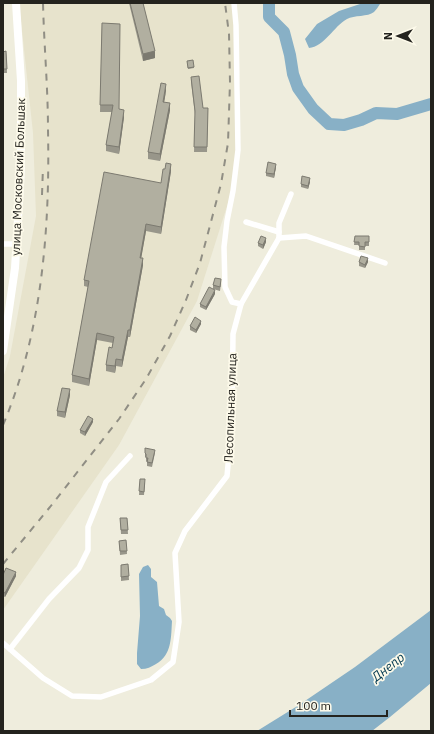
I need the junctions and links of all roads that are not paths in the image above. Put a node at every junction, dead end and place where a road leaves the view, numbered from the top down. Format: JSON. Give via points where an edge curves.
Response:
{"nodes":[{"id":1,"x":16,"y":3,"type":"edge"},
{"id":2,"x":234,"y":3,"type":"edge"},
{"id":3,"x":291,"y":194,"type":"dead end"},
{"id":4,"x":246,"y":222,"type":"dead end"},
{"id":5,"x":279,"y":235,"type":"junction"},
{"id":6,"x":3,"y":244,"type":"edge"},
{"id":7,"x":16,"y":244,"type":"junction"},
{"id":8,"x":385,"y":263,"type":"dead end"},
{"id":9,"x":240,"y":304,"type":"junction"},
{"id":10,"x":3,"y":351,"type":"edge"},
{"id":11,"x":130,"y":456,"type":"dead end"},
{"id":12,"x":3,"y":643,"type":"edge"},
{"id":13,"x":10,"y":649,"type":"junction"}],
"edges":[{"from":1,"to":7,"type":"street","name":"улица Московский Большак","via":[[21,81]]},
{"from":2,"to":9,"type":"street","via":[[238,150],[224,247],[225,287],[232,302]]},
{"from":3,"to":5,"type":"street","name":"Лесопильная улица","via":[[279,222]]},
{"from":4,"to":5,"type":"street"},
{"from":5,"to":8,"type":"street","via":[[306,236]]},
{"from":5,"to":9,"type":"street","name":"Лесопильная улица"},
{"from":6,"to":7,"type":"street"},
{"from":7,"to":10,"type":"street","name":"улица Московский Большак"},
{"from":9,"to":13,"type":"street","name":"Лесопильная улица","via":[[232,334],[232,422],[227,476],[185,531],[175,553],[179,622],[173,662],[151,680],[101,697],[72,696],[43,678]]},
{"from":11,"to":13,"type":"street","via":[[106,482],[88,527],[88,550],[80,568],[49,599]]},
{"from":12,"to":13,"type":"street","name":"Лесопильная улица"}]}
